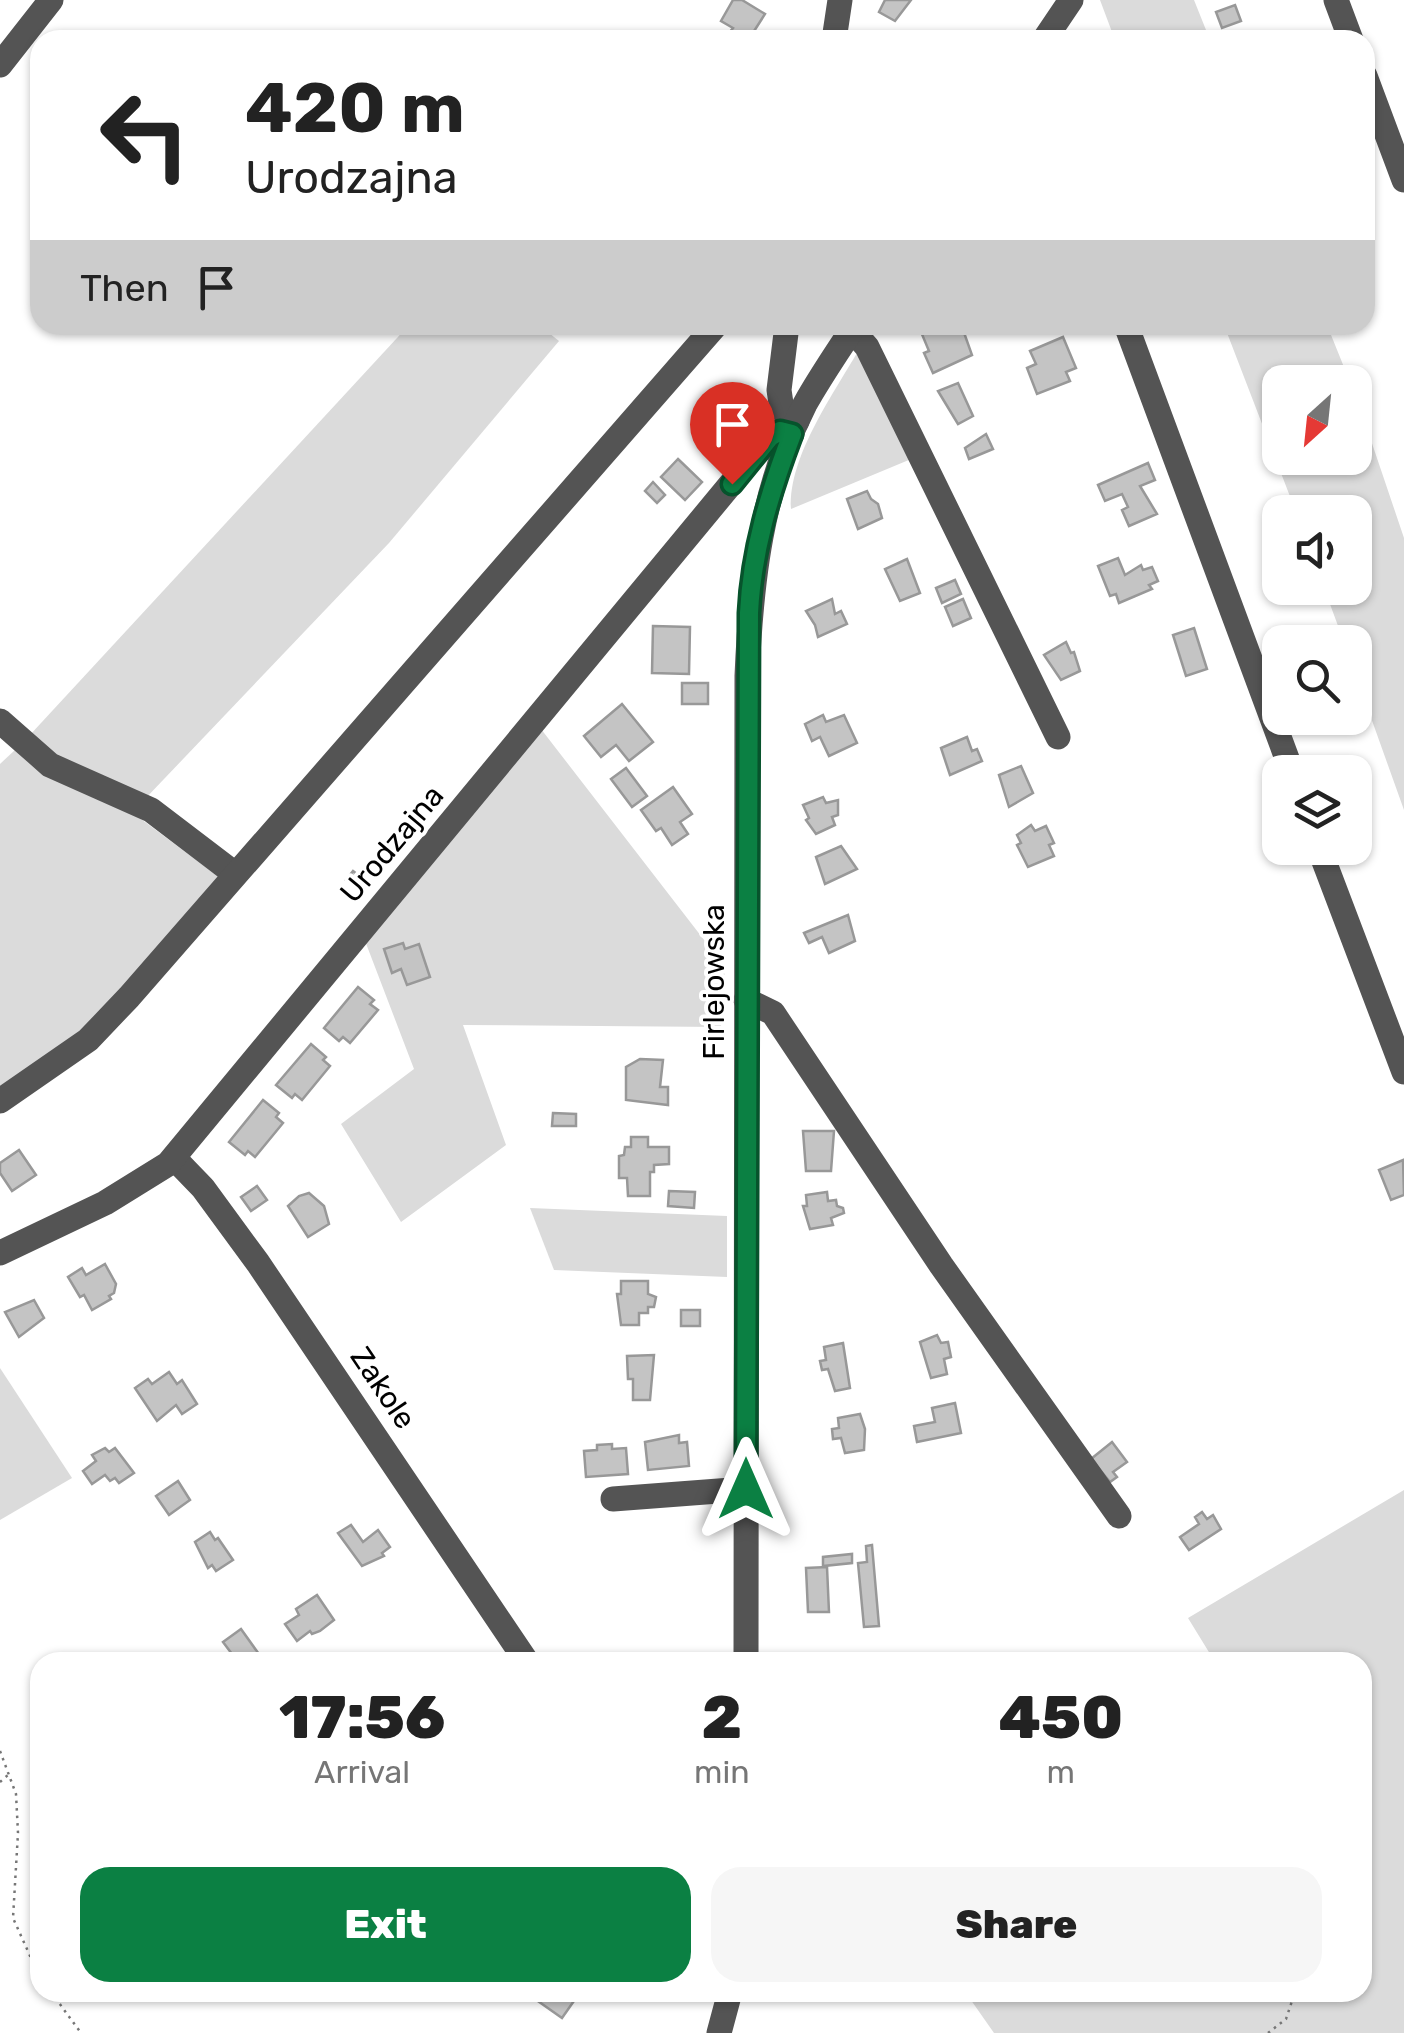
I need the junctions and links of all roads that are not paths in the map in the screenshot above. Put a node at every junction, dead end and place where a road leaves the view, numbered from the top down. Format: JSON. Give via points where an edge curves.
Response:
{"nodes":[{"id":1,"x":51,"y":0,"type":"edge"},
{"id":2,"x":840,"y":0,"type":"edge"},
{"id":3,"x":1071,"y":0,"type":"edge"},
{"id":4,"x":1336,"y":0,"type":"edge"},
{"id":5,"x":836,"y":30,"type":"edge"},
{"id":6,"x":1051,"y":30,"type":"edge"},
{"id":7,"x":1348,"y":30,"type":"edge"},
{"id":8,"x":0,"y":65,"type":"edge"},
{"id":9,"x":1375,"y":103,"type":"edge"},
{"id":10,"x":1404,"y":180,"type":"edge"},
{"id":11,"x":707,"y":335,"type":"edge"},
{"id":12,"x":786,"y":335,"type":"edge"},
{"id":13,"x":850,"y":335,"type":"edge"},
{"id":14,"x":859,"y":335,"type":"edge"},
{"id":15,"x":1130,"y":335,"type":"edge"},
{"id":16,"x":795,"y":427,"type":"junction"},
{"id":17,"x":0,"y":721,"type":"edge"},
{"id":18,"x":1058,"y":737,"type":"dead end"},
{"id":19,"x":1286,"y":755,"type":"edge"},
{"id":20,"x":1325,"y":865,"type":"edge"},
{"id":21,"x":235,"y":874,"type":"junction"},
{"id":22,"x":746,"y":1000,"type":"junction"},
{"id":23,"x":1404,"y":1072,"type":"edge"},
{"id":24,"x":0,"y":1101,"type":"edge"},
{"id":25,"x":174,"y":1158,"type":"junction"},
{"id":26,"x":0,"y":1252,"type":"edge"},
{"id":27,"x":746,"y":1489,"type":"junction"},
{"id":28,"x":614,"y":1499,"type":"dead end"},
{"id":29,"x":1119,"y":1516,"type":"dead end"},
{"id":30,"x":520,"y":1652,"type":"edge"},
{"id":31,"x":746,"y":1652,"type":"edge"},
{"id":32,"x":727,"y":2002,"type":"edge"},
{"id":33,"x":718,"y":2033,"type":"edge"}],
"edges":[{"from":1,"to":8,"type":"street"},
{"from":2,"to":5,"type":"street"},
{"from":3,"to":6,"type":"street"},
{"from":4,"to":7,"type":"street"},
{"from":9,"to":10,"type":"street"},
{"from":11,"to":21,"type":"street"},
{"from":12,"to":16,"type":"street","via":[[779,396]]},
{"from":13,"to":16,"type":"street","name":"Firlejowska"},
{"from":14,"to":18,"type":"street"},
{"from":15,"to":19,"type":"street"},
{"from":16,"to":22,"type":"street","name":"Firlejowska","via":[[766,508],[750,597]]},
{"from":16,"to":25,"type":"street","name":"Urodzajna","via":[[776,433],[754,456]]},
{"from":17,"to":21,"type":"street","via":[[50,765],[150,810]]},
{"from":20,"to":23,"type":"street"},
{"from":21,"to":24,"type":"street","via":[[88,1040]]},
{"from":22,"to":27,"type":"street","name":"Firlejowska"},
{"from":22,"to":29,"type":"street","via":[[773,1013]]},
{"from":25,"to":26,"type":"street","name":"Urodzajna","via":[[105,1203]]},
{"from":25,"to":30,"type":"street","name":"Zakole","via":[[268,1277]]},
{"from":27,"to":28,"type":"street"},
{"from":27,"to":31,"type":"street","name":"Firlejowska"},
{"from":32,"to":33,"type":"street"}]}
